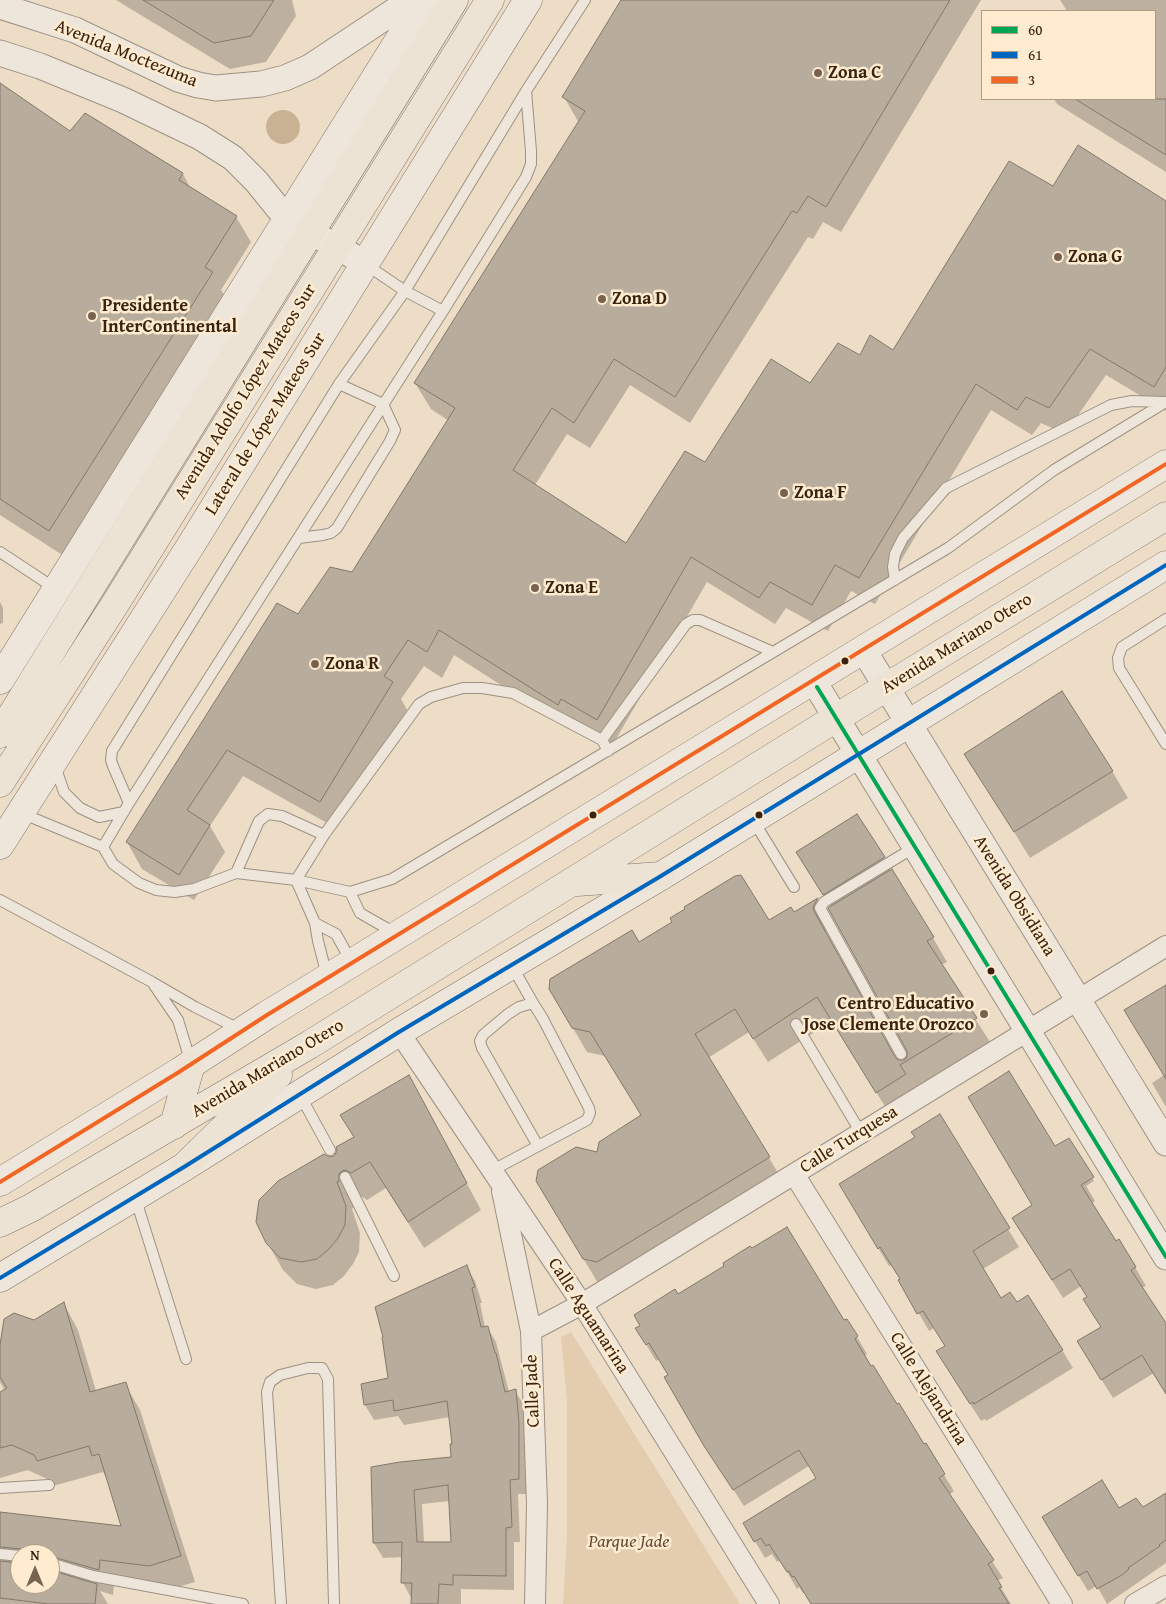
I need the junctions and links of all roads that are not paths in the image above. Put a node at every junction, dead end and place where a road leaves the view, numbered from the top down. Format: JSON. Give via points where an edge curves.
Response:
{"nodes":[{"id":1,"x":411,"y":0,"type":"edge"},
{"id":2,"x":424,"y":0,"type":"edge"},
{"id":3,"x":454,"y":0,"type":"edge"},
{"id":4,"x":490,"y":0,"type":"edge"},
{"id":5,"x":528,"y":0,"type":"edge"},
{"id":6,"x":585,"y":0,"type":"edge"},
{"id":7,"x":0,"y":6,"type":"edge"},
{"id":8,"x":0,"y":53,"type":"edge"},
{"id":9,"x":526,"y":91,"type":"junction"},
{"id":10,"x":286,"y":218,"type":"junction"},
{"id":11,"x":312,"y":231,"type":"junction"},
{"id":12,"x":337,"y":246,"type":"junction"},
{"id":13,"x":364,"y":263,"type":"junction"},
{"id":14,"x":405,"y":291,"type":"junction"},
{"id":15,"x":443,"y":311,"type":"junction"},
{"id":16,"x":339,"y":384,"type":"junction"},
{"id":17,"x":1166,"y":402,"type":"edge"},
{"id":18,"x":383,"y":404,"type":"junction"},
{"id":19,"x":1166,"y":464,"type":"edge"},
{"id":20,"x":1166,"y":516,"type":"edge"},
{"id":21,"x":299,"y":538,"type":"junction"},
{"id":22,"x":0,"y":552,"type":"edge"},
{"id":23,"x":1165,"y":569,"type":"edge"},
{"id":24,"x":895,"y":580,"type":"junction"},
{"id":25,"x":56,"y":590,"type":"junction"},
{"id":26,"x":1166,"y":619,"type":"edge"},
{"id":27,"x":863,"y":649,"type":"junction"},
{"id":28,"x":773,"y":652,"type":"junction"},
{"id":29,"x":0,"y":680,"type":"edge"},
{"id":30,"x":813,"y":680,"type":"junction"},
{"id":31,"x":886,"y":688,"type":"junction"},
{"id":32,"x":836,"y":718,"type":"junction"},
{"id":33,"x":909,"y":724,"type":"junction"},
{"id":34,"x":0,"y":734,"type":"edge"},
{"id":35,"x":602,"y":740,"type":"junction"},
{"id":36,"x":1166,"y":744,"type":"edge"},
{"id":37,"x":608,"y":751,"type":"junction"},
{"id":38,"x":859,"y":755,"type":"junction"},
{"id":39,"x":54,"y":761,"type":"junction"},
{"id":40,"x":0,"y":783,"type":"edge"},
{"id":41,"x":127,"y":808,"type":"junction"},
{"id":42,"x":20,"y":813,"type":"junction"},
{"id":43,"x":753,"y":820,"type":"junction"},
{"id":44,"x":324,"y":835,"type":"junction"},
{"id":45,"x":0,"y":845,"type":"edge"},
{"id":46,"x":103,"y":847,"type":"junction"},
{"id":47,"x":915,"y":847,"type":"junction"},
{"id":48,"x":236,"y":873,"type":"junction"},
{"id":49,"x":661,"y":876,"type":"junction"},
{"id":50,"x":296,"y":880,"type":"junction"},
{"id":51,"x":573,"y":882,"type":"junction"},
{"id":52,"x":794,"y":887,"type":"dead end"},
{"id":53,"x":350,"y":892,"type":"junction"},
{"id":54,"x":0,"y":900,"type":"edge"},
{"id":55,"x":315,"y":923,"type":"junction"},
{"id":56,"x":398,"y":934,"type":"junction"},
{"id":57,"x":1166,"y":946,"type":"edge"},
{"id":58,"x":352,"y":963,"type":"junction"},
{"id":59,"x":512,"y":966,"type":"junction"},
{"id":60,"x":328,"y":978,"type":"junction"},
{"id":61,"x":152,"y":982,"type":"junction"},
{"id":62,"x":1078,"y":1000,"type":"junction"},
{"id":63,"x":533,"y":1003,"type":"junction"},
{"id":64,"x":796,"y":1024,"type":"dead end"},
{"id":65,"x":242,"y":1031,"type":"junction"},
{"id":66,"x":1027,"y":1031,"type":"junction"},
{"id":67,"x":399,"y":1032,"type":"junction"},
{"id":68,"x":309,"y":1045,"type":"junction"},
{"id":69,"x":900,"y":1054,"type":"dead end"},
{"id":70,"x":191,"y":1064,"type":"junction"},
{"id":71,"x":300,"y":1095,"type":"junction"},
{"id":72,"x":174,"y":1125,"type":"junction"},
{"id":73,"x":861,"y":1133,"type":"junction"},
{"id":74,"x":1166,"y":1142,"type":"edge"},
{"id":75,"x":538,"y":1146,"type":"junction"},
{"id":76,"x":330,"y":1150,"type":"dead end"},
{"id":77,"x":184,"y":1167,"type":"junction"},
{"id":78,"x":794,"y":1174,"type":"junction"},
{"id":79,"x":496,"y":1176,"type":"junction"},
{"id":80,"x":345,"y":1177,"type":"dead end"},
{"id":81,"x":0,"y":1182,"type":"edge"},
{"id":82,"x":135,"y":1196,"type":"junction"},
{"id":83,"x":31,"y":1208,"type":"junction"},
{"id":84,"x":0,"y":1223,"type":"edge"},
{"id":85,"x":0,"y":1240,"type":"edge"},
{"id":86,"x":1166,"y":1258,"type":"edge"},
{"id":87,"x":394,"y":1276,"type":"dead end"},
{"id":88,"x":0,"y":1278,"type":"edge"},
{"id":89,"x":582,"y":1304,"type":"junction"},
{"id":90,"x":531,"y":1331,"type":"junction"},
{"id":91,"x":186,"y":1359,"type":"dead end"},
{"id":92,"x":49,"y":1485,"type":"dead end"},
{"id":93,"x":0,"y":1488,"type":"edge"},
{"id":94,"x":60,"y":1566,"type":"edge"},
{"id":95,"x":1166,"y":1586,"type":"edge"},
{"id":96,"x":243,"y":1604,"type":"edge"},
{"id":97,"x":281,"y":1604,"type":"edge"},
{"id":98,"x":334,"y":1604,"type":"edge"},
{"id":99,"x":535,"y":1604,"type":"edge"},
{"id":100,"x":768,"y":1604,"type":"edge"},
{"id":101,"x":1062,"y":1604,"type":"edge"},
{"id":102,"x":1135,"y":1604,"type":"edge"}],
"edges":[{"from":1,"to":7,"type":"street","name":"Avenida Moctezuma","via":[[310,67],[261,84],[216,88],[178,79],[75,30]]},
{"from":2,"to":10,"type":"main road"},
{"from":3,"to":11,"type":"main road","name":"Avenida Adolfo López Mateos Sur"},
{"from":4,"to":12,"type":"main road","name":"Avenida Adolfo López Mateos Sur"},
{"from":5,"to":13,"type":"main road","name":"Lateral de López Mateos Sur"},
{"from":6,"to":9,"type":"lane"},
{"from":8,"to":10,"type":"street","via":[[114,96],[200,138],[233,158]]},
{"from":9,"to":14,"type":"lane"},
{"from":9,"to":15,"type":"lane","via":[[531,151],[526,177]]},
{"from":10,"to":11,"type":"street"},
{"from":10,"to":25,"type":"main road"},
{"from":11,"to":12,"type":"street"},
{"from":11,"to":34,"type":"main road","name":"Avenida Adolfo López Mateos Sur"},
{"from":12,"to":13,"type":"street"},
{"from":12,"to":40,"type":"main road","name":"Avenida Adolfo López Mateos Sur"},
{"from":13,"to":14,"type":"lane"},
{"from":13,"to":39,"type":"main road","name":"Lateral de López Mateos Sur"},
{"from":14,"to":15,"type":"lane"},
{"from":14,"to":16,"type":"lane"},
{"from":15,"to":18,"type":"lane"},
{"from":16,"to":18,"type":"lane"},
{"from":16,"to":41,"type":"lane","via":[[112,751],[111,760]]},
{"from":17,"to":24,"type":"lane","via":[[1054,470],[948,548]]},
{"from":17,"to":24,"type":"lane","via":[[1111,406],[946,488],[903,538],[895,554]]},
{"from":18,"to":21,"type":"lane"},
{"from":18,"to":21,"type":"lane","via":[[395,430],[338,528],[324,535]]},
{"from":19,"to":27,"type":"main road"},
{"from":20,"to":31,"type":"main road","name":"Avenida Mariano Otero"},
{"from":21,"to":41,"type":"lane"},
{"from":22,"to":25,"type":"lane"},
{"from":23,"to":33,"type":"main road"},
{"from":24,"to":28,"type":"lane"},
{"from":25,"to":29,"type":"main road"},
{"from":26,"to":36,"type":"lane","via":[[1122,647],[1118,658],[1119,668]]},
{"from":27,"to":30,"type":"main road"},
{"from":27,"to":31,"type":"street","name":"Avenida Obsidiana"},
{"from":28,"to":35,"type":"lane","via":[[700,620],[693,620],[686,624]]},
{"from":28,"to":37,"type":"lane"},
{"from":30,"to":32,"type":"street"},
{"from":30,"to":56,"type":"main road"},
{"from":31,"to":32,"type":"main road","name":"Avenida Mariano Otero"},
{"from":31,"to":33,"type":"street","name":"Avenida Obsidiana"},
{"from":32,"to":38,"type":"street"},
{"from":32,"to":51,"type":"main road","name":"Avenida Mariano Otero"},
{"from":33,"to":38,"type":"main road"},
{"from":33,"to":62,"type":"street","name":"Avenida Obsidiana"},
{"from":35,"to":37,"type":"lane"},
{"from":35,"to":44,"type":"lane","via":[[513,693],[463,688],[431,697],[419,704]]},
{"from":37,"to":53,"type":"lane","via":[[392,879]]},
{"from":38,"to":43,"type":"main road"},
{"from":38,"to":47,"type":"street"},
{"from":39,"to":41,"type":"lane","via":[[64,792],[80,808],[98,817]]},
{"from":39,"to":42,"type":"main road","name":"Lateral de López Mateos Sur"},
{"from":41,"to":46,"type":"lane"},
{"from":42,"to":45,"type":"main road","name":"Lateral de López Mateos Sur"},
{"from":42,"to":46,"type":"lane"},
{"from":43,"to":49,"type":"main road"},
{"from":43,"to":52,"type":"lane"},
{"from":44,"to":48,"type":"lane","via":[[282,816],[268,814],[259,821]]},
{"from":44,"to":50,"type":"lane"},
{"from":46,"to":48,"type":"lane","via":[[113,864],[139,883],[156,890],[194,889]]},
{"from":47,"to":66,"type":"street"},
{"from":47,"to":69,"type":"lane","via":[[824,902],[820,908]]},
{"from":48,"to":50,"type":"lane"},
{"from":49,"to":51,"type":"main road"},
{"from":49,"to":59,"type":"main road"},
{"from":50,"to":53,"type":"lane"},
{"from":50,"to":55,"type":"lane"},
{"from":51,"to":68,"type":"main road","name":"Avenida Mariano Otero"},
{"from":53,"to":56,"type":"lane","via":[[360,913]]},
{"from":54,"to":61,"type":"lane"},
{"from":55,"to":58,"type":"lane","via":[[336,934]]},
{"from":55,"to":60,"type":"lane"},
{"from":56,"to":58,"type":"main road"},
{"from":57,"to":62,"type":"street","name":"Calle Turquesa"},
{"from":58,"to":60,"type":"main road"},
{"from":59,"to":63,"type":"lane"},
{"from":59,"to":67,"type":"main road"},
{"from":60,"to":65,"type":"main road"},
{"from":61,"to":65,"type":"lane"},
{"from":61,"to":70,"type":"lane","via":[[178,1020]]},
{"from":62,"to":66,"type":"street","name":"Calle Turquesa"},
{"from":62,"to":74,"type":"street","name":"Avenida Obsidiana"},
{"from":63,"to":75,"type":"lane","via":[[508,1014],[480,1041]]},
{"from":63,"to":75,"type":"lane","via":[[590,1113],[587,1120]]},
{"from":64,"to":73,"type":"lane"},
{"from":65,"to":70,"type":"main road"},
{"from":66,"to":73,"type":"street","name":"Calle Turquesa"},
{"from":66,"to":86,"type":"street"},
{"from":67,"to":71,"type":"main road"},
{"from":67,"to":79,"type":"street","name":"Calle Aguamarina"},
{"from":68,"to":72,"type":"main road","name":"Avenida Mariano Otero"},
{"from":68,"to":77,"type":"main road"},
{"from":70,"to":72,"type":"main road"},
{"from":70,"to":81,"type":"main road"},
{"from":71,"to":76,"type":"lane"},
{"from":71,"to":77,"type":"main road"},
{"from":72,"to":83,"type":"main road","name":"Avenida Mariano Otero"},
{"from":73,"to":78,"type":"street","name":"Calle Turquesa"},
{"from":75,"to":79,"type":"lane"},
{"from":77,"to":82,"type":"main road"},
{"from":78,"to":89,"type":"street","name":"Calle Turquesa"},
{"from":78,"to":101,"type":"street","name":"Calle Alejandrina"},
{"from":79,"to":89,"type":"street","name":"Calle Aguamarina"},
{"from":79,"to":90,"type":"street","name":"Calle Jade"},
{"from":80,"to":87,"type":"lane"},
{"from":82,"to":88,"type":"main road"},
{"from":82,"to":91,"type":"lane"},
{"from":83,"to":84,"type":"main road","name":"Avenida Mariano Otero"},
{"from":83,"to":85,"type":"main road","name":"Avenida Mariano Otero"},
{"from":89,"to":90,"type":"street","name":"Calle Turquesa"},
{"from":89,"to":100,"type":"street","name":"Calle Aguamarina"},
{"from":90,"to":99,"type":"street","name":"Calle Jade","via":[[537,1504]]},
{"from":92,"to":93,"type":"lane"},
{"from":94,"to":96,"type":"lane","via":[[93,1576]]},
{"from":95,"to":102,"type":"street"},
{"from":97,"to":98,"type":"lane","via":[[267,1392],[270,1382],[280,1375],[308,1368],[322,1368],[328,1379]]}]}
